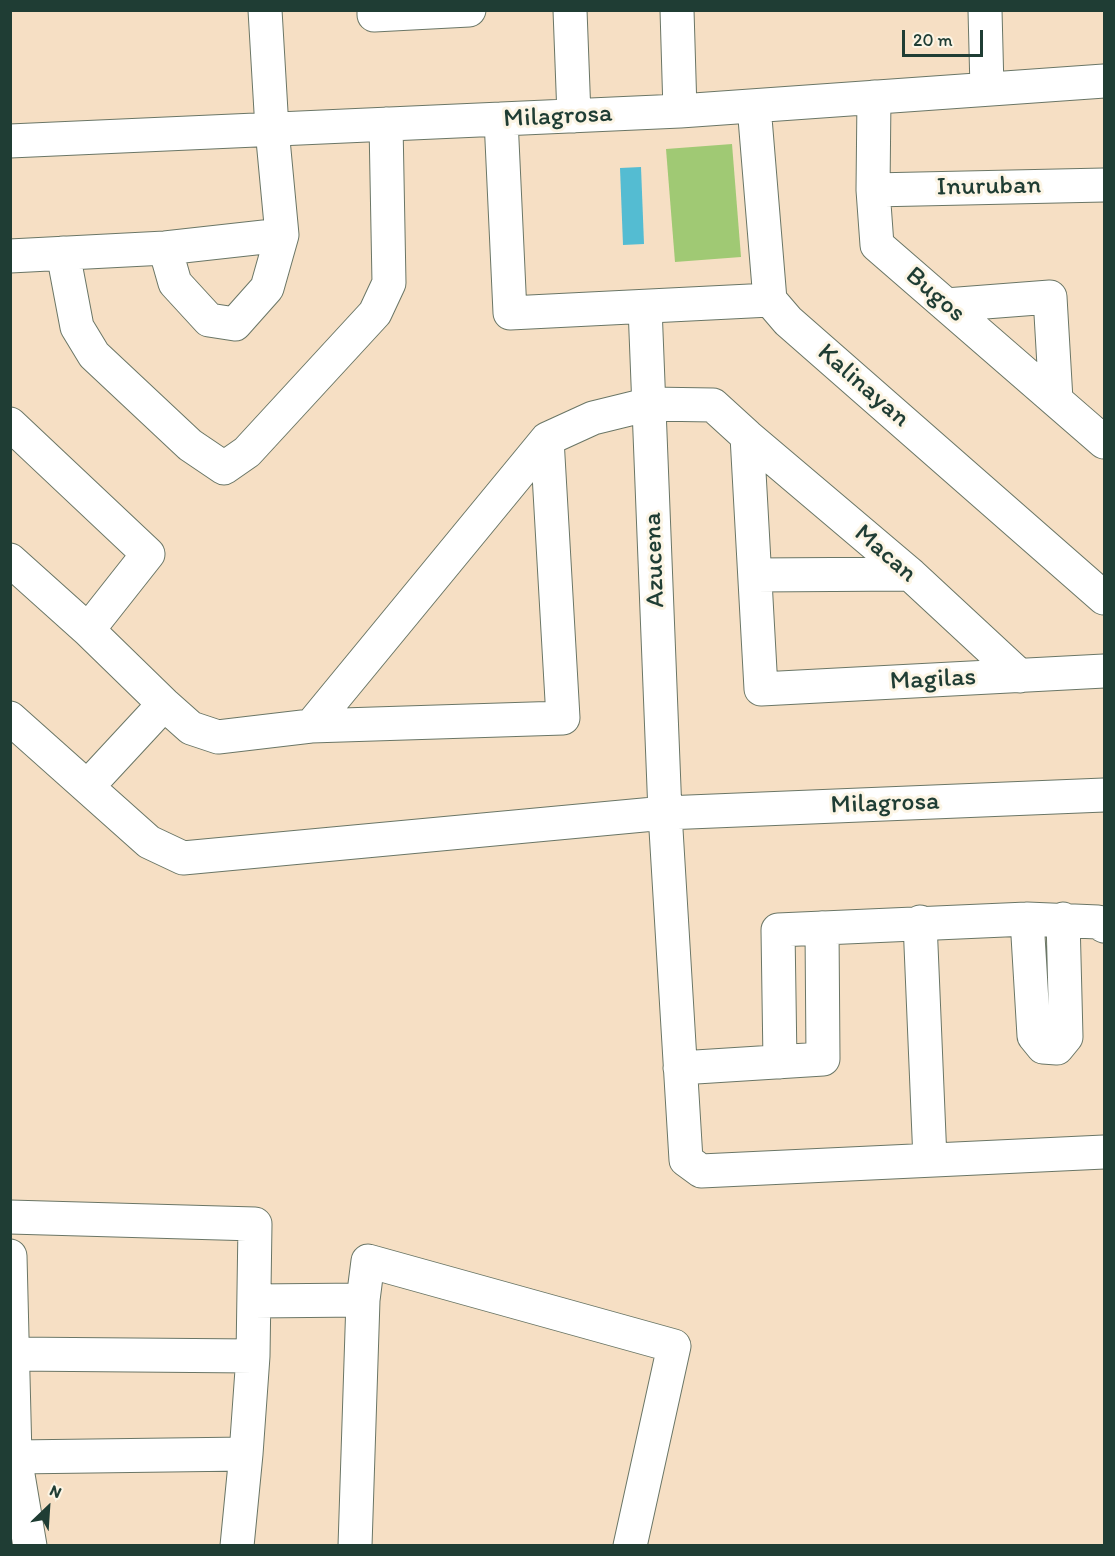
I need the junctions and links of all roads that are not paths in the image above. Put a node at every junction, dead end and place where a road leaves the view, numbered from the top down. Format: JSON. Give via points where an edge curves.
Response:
{"nodes":[{"id":1,"x":265,"y":10,"type":"edge"},
{"id":2,"x":374,"y":10,"type":"edge"},
{"id":3,"x":469,"y":10,"type":"edge"},
{"id":4,"x":570,"y":10,"type":"edge"},
{"id":5,"x":677,"y":10,"type":"edge"},
{"id":6,"x":985,"y":10,"type":"edge"},
{"id":7,"x":1104,"y":81,"type":"edge"},
{"id":8,"x":987,"y":89,"type":"junction"},
{"id":9,"x":874,"y":98,"type":"junction"},
{"id":10,"x":754,"y":106,"type":"junction"},
{"id":11,"x":680,"y":111,"type":"junction"},
{"id":12,"x":574,"y":116,"type":"junction"},
{"id":13,"x":501,"y":119,"type":"junction"},
{"id":14,"x":386,"y":124,"type":"junction"},
{"id":15,"x":272,"y":129,"type":"junction"},
{"id":16,"x":10,"y":141,"type":"edge"},
{"id":17,"x":1104,"y":185,"type":"edge"},
{"id":18,"x":873,"y":190,"type":"junction"},
{"id":19,"x":282,"y":235,"type":"junction"},
{"id":20,"x":165,"y":248,"type":"junction"},
{"id":21,"x":63,"y":253,"type":"junction"},
{"id":22,"x":10,"y":256,"type":"edge"},
{"id":23,"x":770,"y":300,"type":"junction"},
{"id":24,"x":946,"y":305,"type":"junction"},
{"id":25,"x":645,"y":307,"type":"junction"},
{"id":26,"x":1056,"y":400,"type":"junction"},
{"id":27,"x":650,"y":404,"type":"junction"},
{"id":28,"x":10,"y":424,"type":"edge"},
{"id":29,"x":747,"y":436,"type":"junction"},
{"id":30,"x":547,"y":439,"type":"junction"},
{"id":31,"x":1104,"y":442,"type":"edge"},
{"id":32,"x":10,"y":560,"type":"edge"},
{"id":33,"x":910,"y":574,"type":"junction"},
{"id":34,"x":755,"y":575,"type":"junction"},
{"id":35,"x":1104,"y":598,"type":"edge"},
{"id":36,"x":88,"y":630,"type":"junction"},
{"id":37,"x":1104,"y":671,"type":"edge"},
{"id":38,"x":1020,"y":676,"type":"junction"},
{"id":39,"x":164,"y":704,"type":"junction"},
{"id":40,"x":10,"y":718,"type":"edge"},
{"id":41,"x":311,"y":726,"type":"junction"},
{"id":42,"x":88,"y":786,"type":"junction"},
{"id":43,"x":1104,"y":795,"type":"edge"},
{"id":44,"x":665,"y":813,"type":"junction"},
{"id":45,"x":1027,"y":919,"type":"junction"},
{"id":46,"x":1063,"y":919,"type":"junction"},
{"id":47,"x":920,"y":922,"type":"junction"},
{"id":48,"x":1104,"y":926,"type":"edge"},
{"id":49,"x":822,"y":928,"type":"junction"},
{"id":50,"x":780,"y":1062,"type":"junction"},
{"id":51,"x":680,"y":1068,"type":"junction"},
{"id":52,"x":1104,"y":1152,"type":"edge"},
{"id":53,"x":930,"y":1160,"type":"junction"},
{"id":54,"x":10,"y":1217,"type":"edge"},
{"id":55,"x":10,"y":1256,"type":"edge"},
{"id":56,"x":363,"y":1300,"type":"junction"},
{"id":57,"x":254,"y":1301,"type":"junction"},
{"id":58,"x":12,"y":1354,"type":"junction"},
{"id":59,"x":253,"y":1356,"type":"junction"},
{"id":60,"x":246,"y":1454,"type":"junction"},
{"id":61,"x":15,"y":1457,"type":"junction"},
{"id":62,"x":30,"y":1545,"type":"edge"},
{"id":63,"x":237,"y":1545,"type":"edge"},
{"id":64,"x":356,"y":1545,"type":"edge"},
{"id":65,"x":630,"y":1545,"type":"edge"}],
"edges":[{"from":1,"to":15,"type":"street"},
{"from":2,"to":3,"type":"street","via":[[374,15]]},
{"from":4,"to":12,"type":"street"},
{"from":5,"to":11,"type":"street"},
{"from":6,"to":8,"type":"street"},
{"from":7,"to":8,"type":"street","name":"Milagrosa"},
{"from":8,"to":9,"type":"street","name":"Milagrosa"},
{"from":9,"to":10,"type":"street","name":"Milagrosa"},
{"from":9,"to":18,"type":"street","name":"Bugos"},
{"from":10,"to":11,"type":"street","name":"Milagrosa"},
{"from":10,"to":23,"type":"street"},
{"from":11,"to":12,"type":"street","name":"Milagrosa"},
{"from":12,"to":13,"type":"street","name":"Milagrosa"},
{"from":13,"to":14,"type":"street","name":"Milagrosa"},
{"from":13,"to":25,"type":"street","via":[[510,313]]},
{"from":14,"to":15,"type":"street","name":"Milagrosa"},
{"from":14,"to":21,"type":"street","via":[[389,283],[375,313],[247,452],[224,468],[190,446],[94,355],[77,327]]},
{"from":15,"to":16,"type":"street","name":"Milagrosa"},
{"from":15,"to":19,"type":"street"},
{"from":17,"to":18,"type":"street","name":"Inuruban"},
{"from":18,"to":24,"type":"street","name":"Bugos","via":[[877,245]]},
{"from":19,"to":20,"type":"street"},
{"from":19,"to":20,"type":"street","via":[[267,288],[235,324],[209,320],[175,283]]},
{"from":20,"to":21,"type":"street"},
{"from":21,"to":22,"type":"street"},
{"from":23,"to":25,"type":"street"},
{"from":23,"to":35,"type":"street","name":"Kalinayan","via":[[788,321]]},
{"from":24,"to":26,"type":"street","name":"Bugos"},
{"from":24,"to":26,"type":"street","via":[[1050,297]]},
{"from":25,"to":27,"type":"street","name":"Azucena"},
{"from":26,"to":31,"type":"street","name":"Bugos"},
{"from":27,"to":29,"type":"street","name":"Macan","via":[[713,405]]},
{"from":27,"to":30,"type":"street","name":"Macan","via":[[592,418]]},
{"from":27,"to":44,"type":"street","name":"Azucena"},
{"from":28,"to":36,"type":"street","via":[[148,554]]},
{"from":29,"to":33,"type":"street","name":"Macan"},
{"from":29,"to":34,"type":"street"},
{"from":30,"to":41,"type":"street"},
{"from":30,"to":41,"type":"street","via":[[563,718]]},
{"from":32,"to":36,"type":"street"},
{"from":33,"to":34,"type":"street"},
{"from":33,"to":38,"type":"street","name":"Macan"},
{"from":34,"to":38,"type":"street","name":"Magilas","via":[[761,689]]},
{"from":36,"to":39,"type":"street"},
{"from":37,"to":38,"type":"street","name":"Magilas"},
{"from":39,"to":41,"type":"street","via":[[191,728],[218,737]]},
{"from":39,"to":42,"type":"street"},
{"from":40,"to":42,"type":"street","name":"Milagrosa"},
{"from":42,"to":44,"type":"street","name":"Milagrosa","via":[[149,842],[183,858]]},
{"from":43,"to":44,"type":"street","name":"Milagrosa"},
{"from":44,"to":51,"type":"street","name":"Azucena"},
{"from":45,"to":46,"type":"street"},
{"from":45,"to":46,"type":"street","via":[[1034,1036],[1043,1047],[1057,1048],[1066,1037]]},
{"from":45,"to":47,"type":"street"},
{"from":46,"to":48,"type":"street"},
{"from":47,"to":49,"type":"street"},
{"from":47,"to":53,"type":"street"},
{"from":49,"to":50,"type":"street","via":[[824,1059]]},
{"from":49,"to":50,"type":"street","via":[[778,930]]},
{"from":50,"to":51,"type":"street"},
{"from":51,"to":53,"type":"street","name":"Azucena","via":[[686,1160],[701,1171]]},
{"from":52,"to":53,"type":"street"},
{"from":54,"to":57,"type":"street","via":[[255,1224]]},
{"from":55,"to":58,"type":"street"},
{"from":56,"to":57,"type":"street"},
{"from":56,"to":64,"type":"street"},
{"from":56,"to":65,"type":"street","via":[[368,1262],[674,1346]]},
{"from":57,"to":59,"type":"street"},
{"from":58,"to":59,"type":"street"},
{"from":58,"to":61,"type":"street"},
{"from":59,"to":60,"type":"street"},
{"from":60,"to":61,"type":"street"},
{"from":60,"to":63,"type":"street"},
{"from":61,"to":62,"type":"street"}]}
